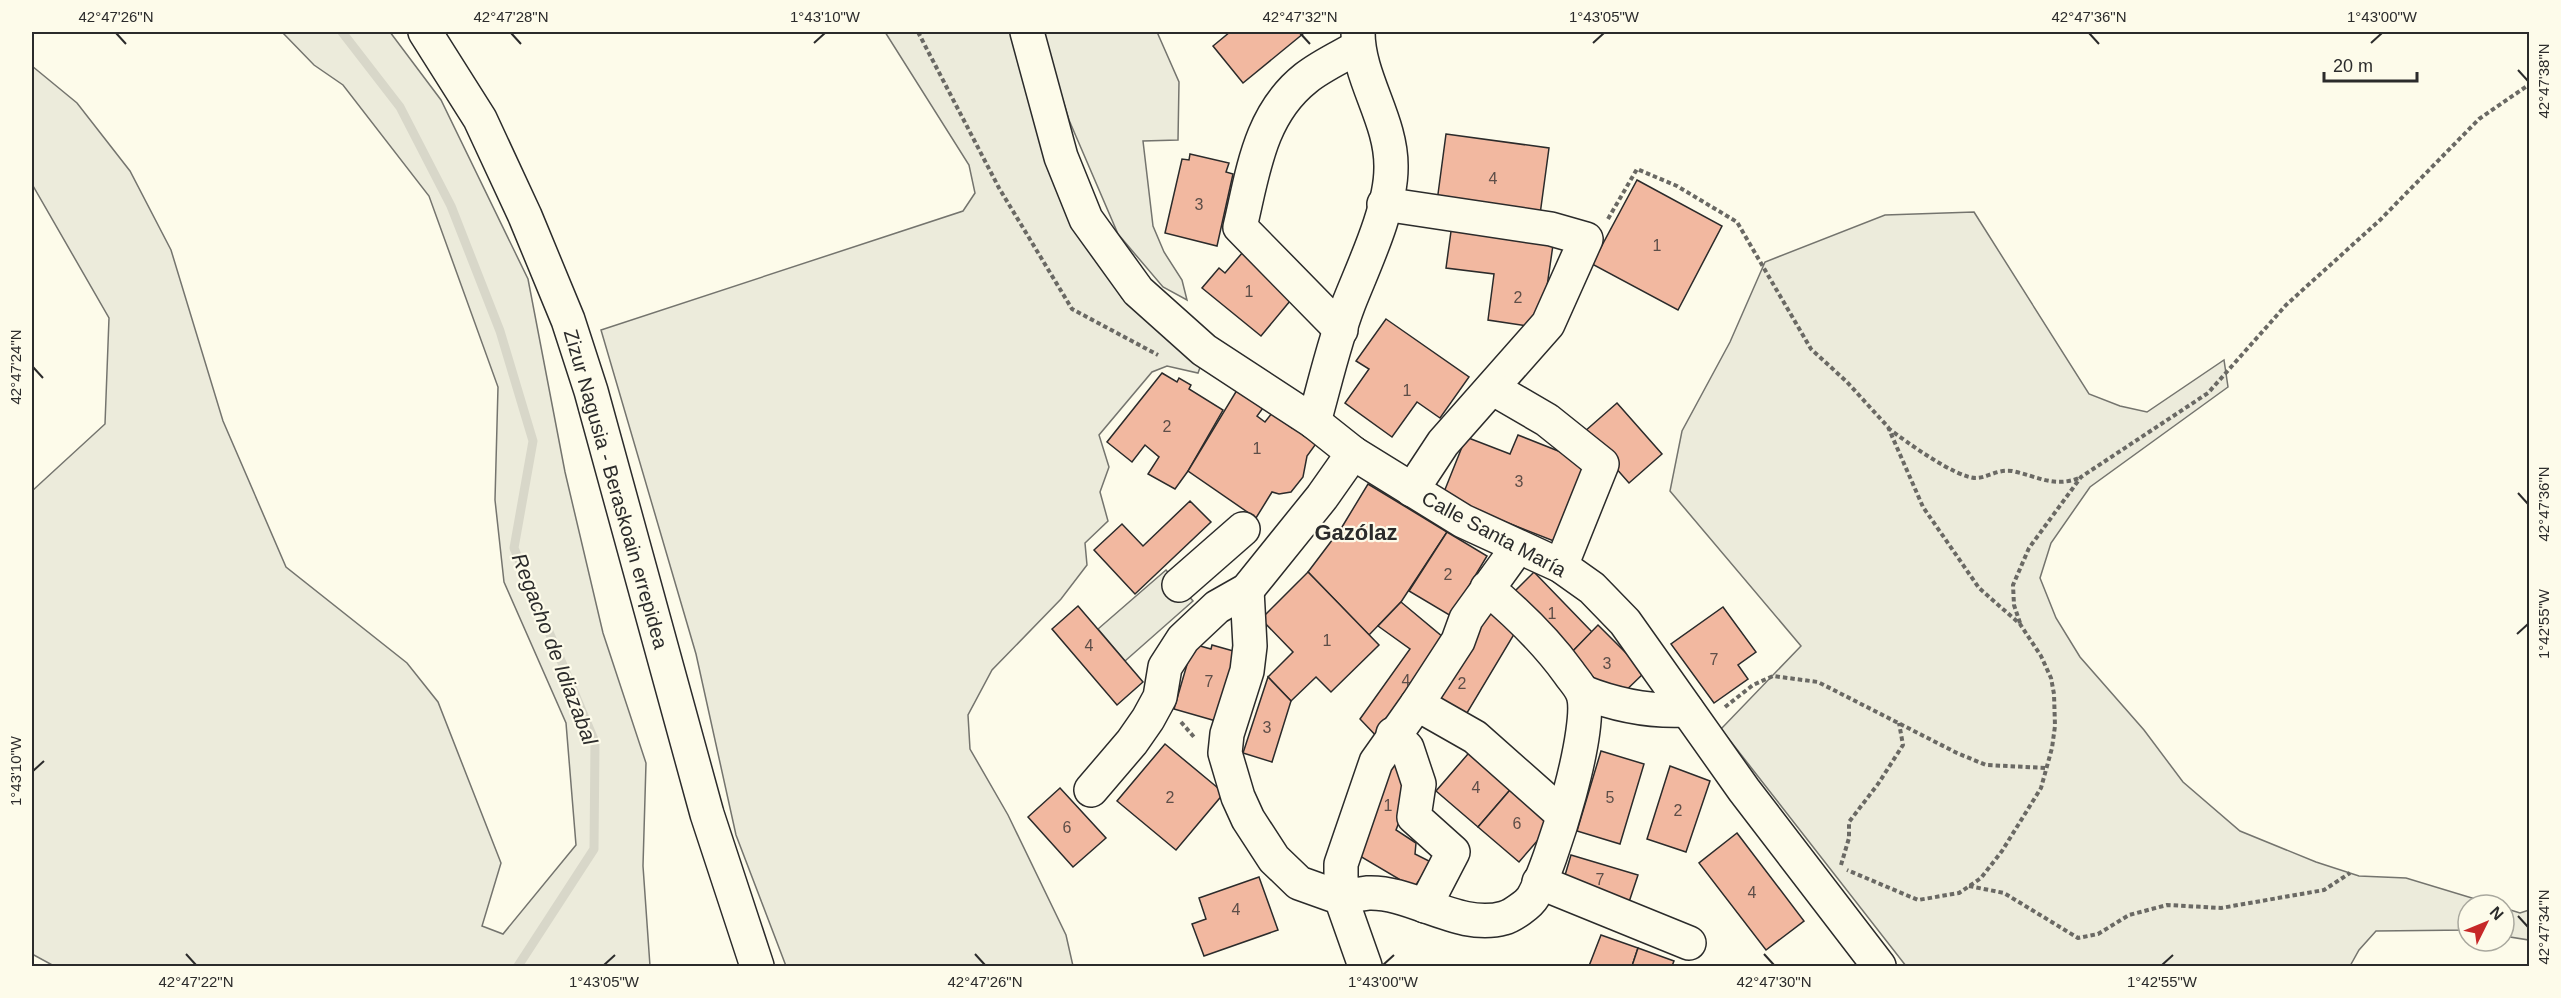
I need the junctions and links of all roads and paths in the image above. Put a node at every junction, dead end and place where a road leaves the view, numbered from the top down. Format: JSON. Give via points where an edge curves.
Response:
{"nodes":[{"id":1,"x":425,"y":32,"type":"edge"},
{"id":2,"x":918,"y":32,"type":"edge"},
{"id":3,"x":1027,"y":32,"type":"edge"},
{"id":4,"x":1358,"y":39,"type":"edge"},
{"id":5,"x":2529,"y":84,"type":"edge"},
{"id":6,"x":1384,"y":204,"type":"junction"},
{"id":7,"x":1586,"y":239,"type":"junction"},
{"id":8,"x":1341,"y":330,"type":"junction"},
{"id":9,"x":1165,"y":359,"type":"dead end"},
{"id":10,"x":1492,"y":388,"type":"junction"},
{"id":11,"x":1314,"y":422,"type":"junction"},
{"id":12,"x":1888,"y":427,"type":"junction"},
{"id":13,"x":1353,"y":453,"type":"junction"},
{"id":14,"x":2081,"y":477,"type":"junction"},
{"id":15,"x":1412,"y":490,"type":"junction"},
{"id":16,"x":1518,"y":547,"type":"junction"},
{"id":17,"x":1277,"y":554,"type":"junction"},
{"id":18,"x":1561,"y":566,"type":"junction"},
{"id":19,"x":1179,"y":585,"type":"dead end"},
{"id":20,"x":1487,"y":588,"type":"junction"},
{"id":21,"x":1248,"y":590,"type":"junction"},
{"id":22,"x":2020,"y":624,"type":"junction"},
{"id":23,"x":1583,"y":692,"type":"junction"},
{"id":24,"x":1417,"y":704,"type":"junction"},
{"id":25,"x":1694,"y":718,"type":"junction"},
{"id":26,"x":1179,"y":720,"type":"dead end"},
{"id":27,"x":1899,"y":723,"type":"junction"},
{"id":28,"x":1393,"y":734,"type":"junction"},
{"id":29,"x":1202,"y":746,"type":"dead end"},
{"id":30,"x":2047,"y":768,"type":"junction"},
{"id":31,"x":1091,"y":790,"type":"dead end"},
{"id":32,"x":1563,"y":815,"type":"junction"},
{"id":33,"x":2350,"y":873,"type":"dead end"},
{"id":34,"x":1539,"y":882,"type":"junction"},
{"id":35,"x":1968,"y":886,"type":"junction"},
{"id":36,"x":1341,"y":898,"type":"junction"},
{"id":37,"x":1425,"y":906,"type":"junction"},
{"id":38,"x":1689,"y":943,"type":"dead end"},
{"id":39,"x":757,"y":966,"type":"edge"},
{"id":40,"x":1365,"y":966,"type":"edge"},
{"id":41,"x":1879,"y":966,"type":"edge"}],
"edges":[{"from":1,"to":39,"type":"street","name":"Zizur Nagusia - Beraskoain errepidea","via":[[480,119],[568,320],[707,814]]},
{"from":2,"to":9,"type":"path","via":[[999,188],[1072,309]]},
{"from":3,"to":11,"type":"street","name":"Calle Santa María","via":[[1061,157],[1086,219],[1138,291],[1204,350]]},
{"from":4,"to":6,"type":"street","via":[[1372,98],[1388,134],[1391,169]]},
{"from":4,"to":8,"type":"street","via":[[1306,78],[1278,106],[1259,146],[1240,227]]},
{"from":5,"to":14,"type":"path","via":[[2479,119],[2380,220],[2286,305],[2208,393]]},
{"from":6,"to":7,"type":"street"},
{"from":6,"to":8,"type":"street"},
{"from":7,"to":10,"type":"street","via":[[1548,324]]},
{"from":7,"to":12,"type":"path","via":[[1600,232],[1637,169],[1677,186],[1737,222],[1811,349]]},
{"from":8,"to":11,"type":"street"},
{"from":10,"to":15,"type":"street","via":[[1443,443]]},
{"from":10,"to":18,"type":"street","via":[[1547,420],[1602,464]]},
{"from":11,"to":13,"type":"street","name":"Calle Santa María"},
{"from":12,"to":14,"type":"path","via":[[1908,444],[1976,478],[2011,471],[2054,483]]},
{"from":12,"to":22,"type":"path","via":[[1923,507],[1979,588]]},
{"from":13,"to":15,"type":"street","name":"Calle Santa María"},
{"from":13,"to":17,"type":"street"},
{"from":14,"to":22,"type":"path","via":[[2029,548],[2013,585]]},
{"from":15,"to":16,"type":"street","name":"Calle Santa María"},
{"from":16,"to":18,"type":"street","name":"Calle Santa María"},
{"from":16,"to":20,"type":"street"},
{"from":17,"to":19,"type":"street","via":[[1237,525]]},
{"from":17,"to":21,"type":"street"},
{"from":18,"to":25,"type":"street","name":"Calle Santa María","via":[[1592,588],[1625,622]]},
{"from":20,"to":23,"type":"street","via":[[1532,628]]},
{"from":20,"to":24,"type":"street"},
{"from":21,"to":31,"type":"street","via":[[1217,607],[1183,639],[1165,667],[1160,697],[1148,719]]},
{"from":21,"to":36,"type":"street","via":[[1249,654],[1227,734],[1228,763],[1248,819],[1274,859],[1299,882]]},
{"from":22,"to":30,"type":"path","via":[[2041,656],[2054,694],[2055,726]]},
{"from":23,"to":25,"type":"street","via":[[1630,708]]},
{"from":23,"to":32,"type":"street","via":[[1583,736]]},
{"from":24,"to":28,"type":"street"},
{"from":24,"to":32,"type":"street","via":[[1475,737]]},
{"from":25,"to":27,"type":"path","via":[[1773,676],[1818,682]]},
{"from":25,"to":41,"type":"street","name":"Calle Santa María"},
{"from":26,"to":29,"type":"path"},
{"from":27,"to":30,"type":"path","via":[[1986,765]]},
{"from":27,"to":35,"type":"path","via":[[1903,745],[1849,822],[1849,838],[1840,868],[1918,900],[1959,893]]},
{"from":28,"to":36,"type":"street","via":[[1376,762],[1341,864]]},
{"from":28,"to":37,"type":"street","via":[[1407,748],[1419,784],[1414,817],[1453,852]]},
{"from":30,"to":35,"type":"path","via":[[2041,788],[2002,851],[1981,878]]},
{"from":32,"to":34,"type":"street"},
{"from":33,"to":35,"type":"path","via":[[2324,890],[2222,908],[2167,905],[2129,915],[2098,934],[2078,938],[2004,893]]},
{"from":34,"to":37,"type":"street","via":[[1532,899],[1506,918],[1472,921]]},
{"from":34,"to":38,"type":"street"},
{"from":36,"to":37,"type":"street","via":[[1369,893]]},
{"from":36,"to":40,"type":"street"}]}
